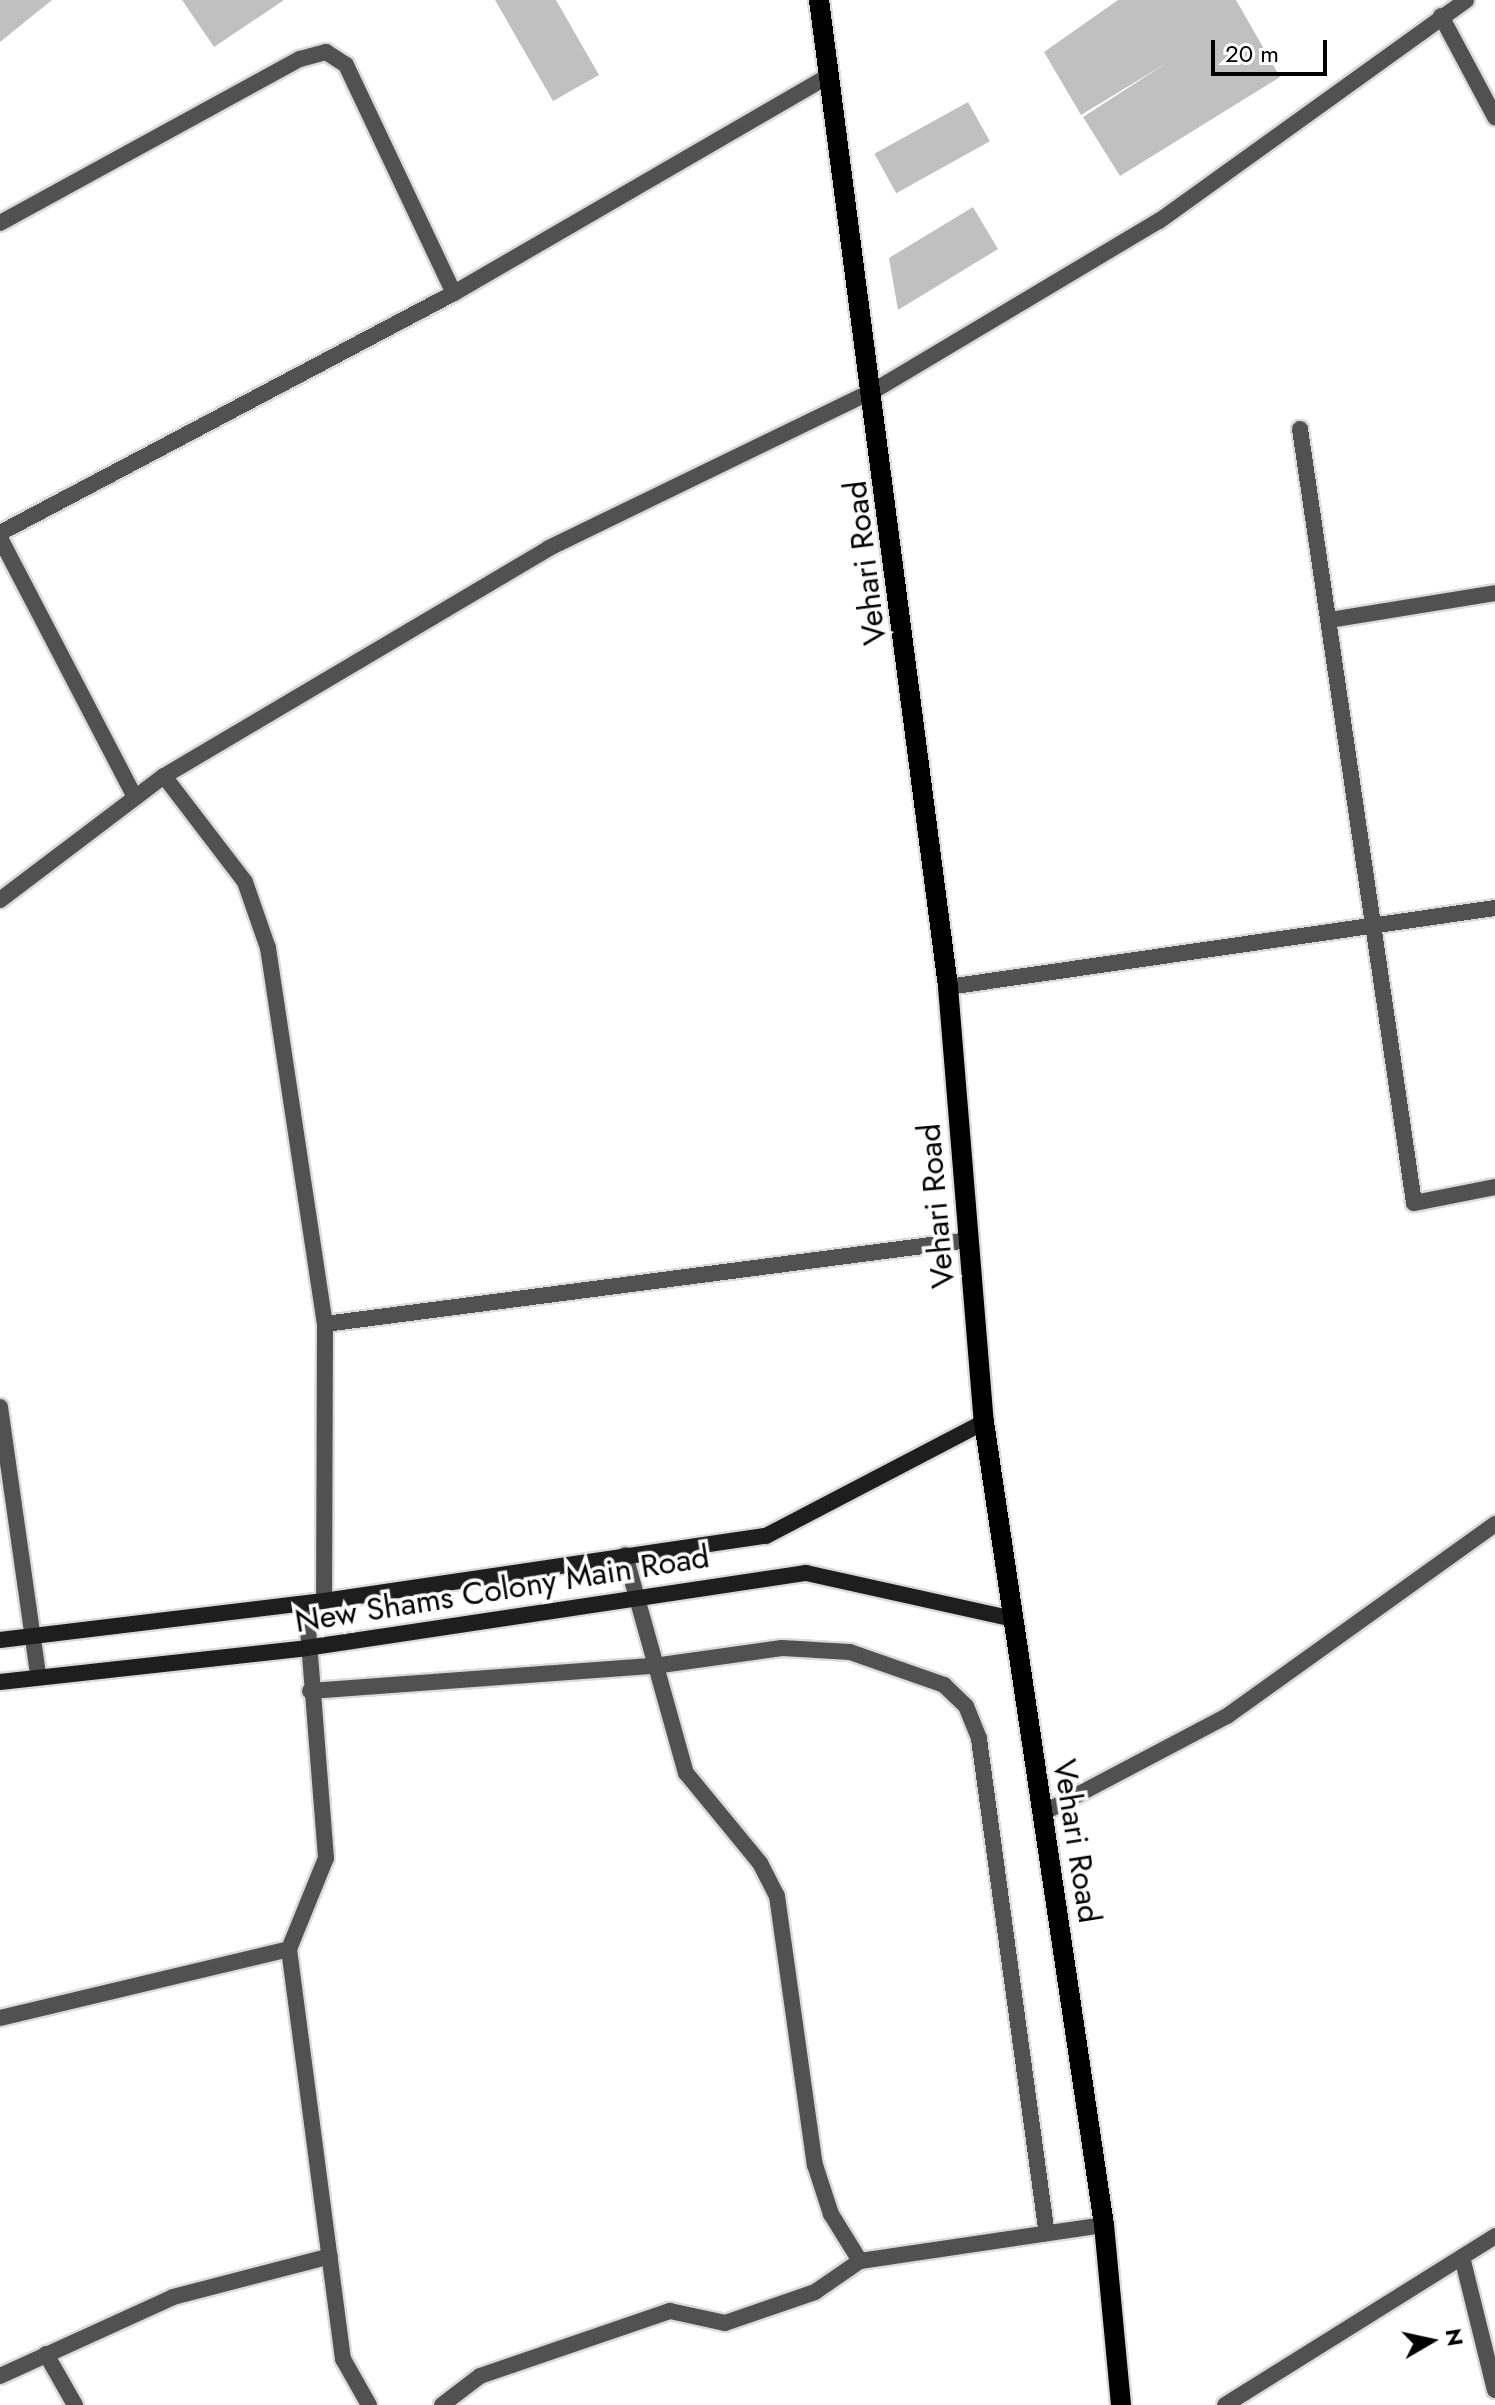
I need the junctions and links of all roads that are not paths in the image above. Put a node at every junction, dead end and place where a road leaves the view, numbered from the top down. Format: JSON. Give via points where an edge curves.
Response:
{"nodes":[{"id":1,"x":819,"y":0,"type":"edge"},
{"id":2,"x":1466,"y":0,"type":"edge"},
{"id":3,"x":1441,"y":16,"type":"junction"},
{"id":4,"x":829,"y":76,"type":"junction"},
{"id":5,"x":1495,"y":117,"type":"edge"},
{"id":6,"x":0,"y":223,"type":"edge"},
{"id":7,"x":454,"y":293,"type":"junction"},
{"id":8,"x":875,"y":390,"type":"junction"},
{"id":9,"x":1300,"y":429,"type":"dead end"},
{"id":10,"x":0,"y":536,"type":"edge"},
{"id":11,"x":1495,"y":593,"type":"edge"},
{"id":12,"x":1329,"y":620,"type":"junction"},
{"id":13,"x":164,"y":776,"type":"junction"},
{"id":14,"x":135,"y":797,"type":"junction"},
{"id":15,"x":0,"y":900,"type":"edge"},
{"id":16,"x":1495,"y":908,"type":"edge"},
{"id":17,"x":1377,"y":927,"type":"junction"},
{"id":18,"x":948,"y":987,"type":"junction"},
{"id":19,"x":1495,"y":1187,"type":"edge"},
{"id":20,"x":969,"y":1240,"type":"junction"},
{"id":21,"x":325,"y":1324,"type":"junction"},
{"id":22,"x":0,"y":1407,"type":"edge"},
{"id":23,"x":984,"y":1422,"type":"junction"},
{"id":24,"x":1495,"y":1524,"type":"edge"},
{"id":25,"x":625,"y":1555,"type":"junction"},
{"id":26,"x":632,"y":1595,"type":"junction"},
{"id":27,"x":324,"y":1601,"type":"junction"},
{"id":28,"x":306,"y":1604,"type":"junction"},
{"id":29,"x":1009,"y":1618,"type":"junction"},
{"id":30,"x":30,"y":1633,"type":"junction"},
{"id":31,"x":0,"y":1640,"type":"edge"},
{"id":32,"x":306,"y":1648,"type":"junction"},
{"id":33,"x":654,"y":1666,"type":"junction"},
{"id":34,"x":38,"y":1674,"type":"junction"},
{"id":35,"x":0,"y":1682,"type":"edge"},
{"id":36,"x":310,"y":1691,"type":"junction"},
{"id":37,"x":1043,"y":1813,"type":"junction"},
{"id":38,"x":289,"y":1949,"type":"junction"},
{"id":39,"x":0,"y":2018,"type":"edge"},
{"id":40,"x":1104,"y":2225,"type":"junction"},
{"id":41,"x":1047,"y":2233,"type":"junction"},
{"id":42,"x":1495,"y":2236,"type":"edge"},
{"id":43,"x":330,"y":2256,"type":"junction"},
{"id":44,"x":1462,"y":2257,"type":"junction"},
{"id":45,"x":860,"y":2261,"type":"junction"},
{"id":46,"x":46,"y":2354,"type":"junction"},
{"id":47,"x":0,"y":2376,"type":"edge"},
{"id":48,"x":1495,"y":2390,"type":"edge"},
{"id":49,"x":75,"y":2405,"type":"edge"},
{"id":50,"x":369,"y":2405,"type":"edge"},
{"id":51,"x":442,"y":2405,"type":"edge"},
{"id":52,"x":1121,"y":2405,"type":"edge"},
{"id":53,"x":1225,"y":2405,"type":"edge"}],
"edges":[{"from":1,"to":4,"type":"main road","name":"Vehari Road"},
{"from":2,"to":3,"type":"street"},
{"from":3,"to":5,"type":"street"},
{"from":3,"to":8,"type":"street","via":[[1159,221]]},
{"from":4,"to":7,"type":"street"},
{"from":4,"to":8,"type":"main road","name":"Vehari Road"},
{"from":6,"to":7,"type":"street","via":[[300,59],[326,52],[346,65]]},
{"from":7,"to":10,"type":"street"},
{"from":8,"to":13,"type":"street","via":[[549,548]]},
{"from":8,"to":18,"type":"main road","name":"Vehari Road"},
{"from":9,"to":12,"type":"street"},
{"from":10,"to":14,"type":"street"},
{"from":11,"to":12,"type":"street"},
{"from":12,"to":17,"type":"street"},
{"from":13,"to":14,"type":"street"},
{"from":13,"to":21,"type":"street","via":[[245,882],[268,948]]},
{"from":14,"to":15,"type":"street"},
{"from":16,"to":17,"type":"street"},
{"from":17,"to":18,"type":"street"},
{"from":17,"to":19,"type":"street","via":[[1414,1203]]},
{"from":18,"to":20,"type":"main road","name":"Vehari Road"},
{"from":20,"to":21,"type":"street"},
{"from":20,"to":23,"type":"main road","name":"Vehari Road"},
{"from":21,"to":27,"type":"street"},
{"from":22,"to":30,"type":"street"},
{"from":23,"to":25,"type":"main road","name":"New Shams Colony Main Road","via":[[766,1536]]},
{"from":23,"to":29,"type":"main road","name":"Vehari Road"},
{"from":24,"to":37,"type":"street","via":[[1227,1716]]},
{"from":25,"to":26,"type":"street"},
{"from":25,"to":27,"type":"main road","name":"New Shams Colony Main Road"},
{"from":26,"to":29,"type":"main road","name":"New Shams Colony Main Road","via":[[806,1573]]},
{"from":26,"to":32,"type":"main road","name":"New Shams Colony Main Road"},
{"from":26,"to":33,"type":"street"},
{"from":27,"to":28,"type":"main road","name":"New Shams Colony Main Road"},
{"from":28,"to":30,"type":"main road","name":"New Shams Colony Main Road"},
{"from":28,"to":32,"type":"street"},
{"from":29,"to":37,"type":"main road","name":"Vehari Road"},
{"from":30,"to":31,"type":"main road","name":"New Shams Colony Main Road"},
{"from":30,"to":34,"type":"street"},
{"from":32,"to":34,"type":"main road","name":"New Shams Colony Main Road"},
{"from":32,"to":36,"type":"street"},
{"from":33,"to":36,"type":"street"},
{"from":33,"to":41,"type":"street","via":[[782,1648],[850,1652],[944,1685],[966,1706],[979,1739],[995,1827]]},
{"from":33,"to":45,"type":"street","via":[[686,1773],[760,1863],[777,1896],[815,2165],[831,2214]]},
{"from":34,"to":35,"type":"main road","name":"New Shams Colony Main Road"},
{"from":36,"to":38,"type":"street","via":[[326,1858]]},
{"from":37,"to":40,"type":"main road","name":"Vehari Road"},
{"from":38,"to":39,"type":"street"},
{"from":38,"to":43,"type":"street"},
{"from":40,"to":41,"type":"street"},
{"from":40,"to":52,"type":"main road","name":"Vehari Road"},
{"from":41,"to":45,"type":"street"},
{"from":42,"to":44,"type":"street"},
{"from":43,"to":46,"type":"street","via":[[173,2297]]},
{"from":43,"to":50,"type":"street","via":[[343,2359]]},
{"from":44,"to":48,"type":"street"},
{"from":44,"to":53,"type":"street"},
{"from":45,"to":51,"type":"street","via":[[815,2292],[725,2323],[670,2311],[480,2376]]},
{"from":46,"to":47,"type":"street"},
{"from":46,"to":49,"type":"street"}]}
